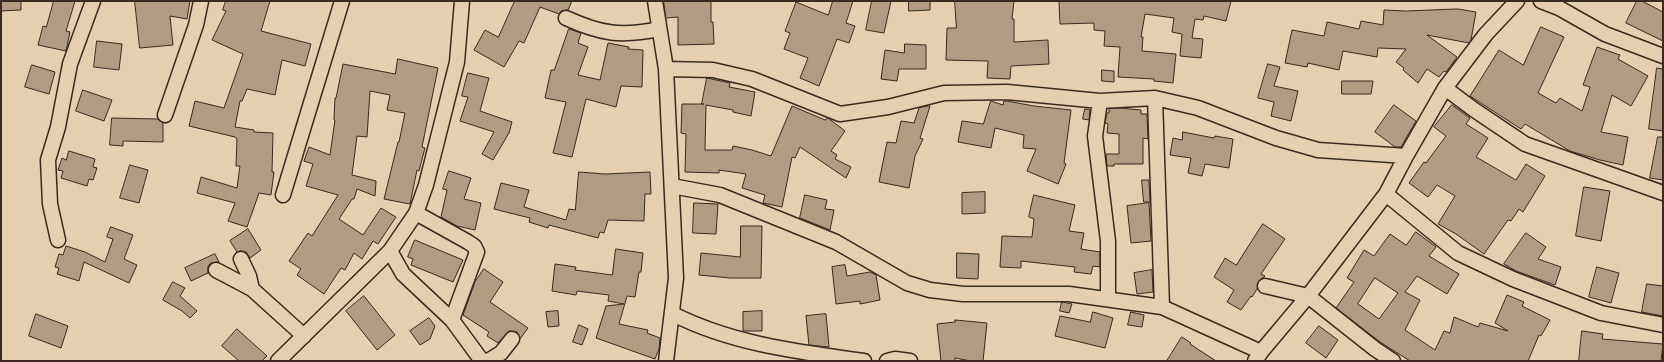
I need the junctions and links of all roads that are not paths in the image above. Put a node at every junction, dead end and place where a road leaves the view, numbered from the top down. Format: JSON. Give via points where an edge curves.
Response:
{"nodes":[{"id":1,"x":93,"y":1,"type":"edge"},
{"id":2,"x":201,"y":1,"type":"edge"},
{"id":3,"x":342,"y":1,"type":"edge"},
{"id":4,"x":462,"y":1,"type":"edge"},
{"id":5,"x":655,"y":1,"type":"edge"},
{"id":6,"x":1517,"y":1,"type":"edge"},
{"id":7,"x":1541,"y":1,"type":"edge"},
{"id":8,"x":566,"y":18,"type":"dead end"},
{"id":9,"x":659,"y":29,"type":"junction"},
{"id":10,"x":1663,"y":56,"type":"edge"},
{"id":11,"x":666,"y":69,"type":"junction"},
{"id":12,"x":1445,"y":88,"type":"junction"},
{"id":13,"x":1155,"y":98,"type":"junction"},
{"id":14,"x":1100,"y":101,"type":"junction"},
{"id":15,"x":165,"y":115,"type":"dead end"},
{"id":16,"x":1406,"y":156,"type":"junction"},
{"id":17,"x":672,"y":186,"type":"junction"},
{"id":18,"x":1663,"y":192,"type":"edge"},
{"id":19,"x":1386,"y":194,"type":"junction"},
{"id":20,"x":283,"y":195,"type":"dead end"},
{"id":21,"x":416,"y":213,"type":"junction"},
{"id":22,"x":58,"y":240,"type":"dead end"},
{"id":23,"x":390,"y":252,"type":"junction"},
{"id":24,"x":240,"y":259,"type":"dead end"},
{"id":25,"x":216,"y":270,"type":"dead end"},
{"id":26,"x":1265,"y":286,"type":"dead end"},
{"id":27,"x":252,"y":288,"type":"junction"},
{"id":28,"x":1308,"y":296,"type":"junction"},
{"id":29,"x":1108,"y":299,"type":"junction"},
{"id":30,"x":1162,"y":307,"type":"junction"},
{"id":31,"x":673,"y":314,"type":"junction"},
{"id":32,"x":452,"y":320,"type":"junction"},
{"id":33,"x":1663,"y":325,"type":"edge"},
{"id":34,"x":304,"y":336,"type":"junction"},
{"id":35,"x":512,"y":339,"type":"dead end"},
{"id":36,"x":1258,"y":357,"type":"edge"},
{"id":37,"x":278,"y":361,"type":"edge"},
{"id":38,"x":482,"y":361,"type":"edge"},
{"id":39,"x":488,"y":361,"type":"edge"},
{"id":40,"x":666,"y":361,"type":"edge"},
{"id":41,"x":864,"y":361,"type":"edge"},
{"id":42,"x":887,"y":361,"type":"edge"},
{"id":43,"x":910,"y":361,"type":"edge"},
{"id":44,"x":1392,"y":361,"type":"edge"}],
"edges":[{"from":1,"to":22,"type":"street","via":[[70,64],[58,127],[48,160],[50,204]]},
{"from":2,"to":15,"type":"street","via":[[196,25]]},
{"from":3,"to":20,"type":"street"},
{"from":4,"to":21,"type":"street","via":[[458,62],[426,185]]},
{"from":5,"to":9,"type":"street"},
{"from":6,"to":12,"type":"street","via":[[1486,34]]},
{"from":7,"to":10,"type":"street","via":[[1559,8],[1605,34]]},
{"from":8,"to":9,"type":"street","via":[[607,33],[638,33]]},
{"from":9,"to":11,"type":"street"},
{"from":11,"to":14,"type":"street","via":[[713,70],[752,79],[840,114],[888,107],[944,93],[1007,92]]},
{"from":11,"to":17,"type":"street"},
{"from":12,"to":16,"type":"street"},
{"from":12,"to":18,"type":"street","via":[[1525,144]]},
{"from":13,"to":14,"type":"street"},
{"from":13,"to":16,"type":"street","via":[[1198,108],[1276,138],[1318,150]]},
{"from":13,"to":30,"type":"street"},
{"from":14,"to":29,"type":"street","via":[[1095,136],[1108,241]]},
{"from":16,"to":19,"type":"street"},
{"from":17,"to":29,"type":"street","via":[[720,195],[836,242],[906,283],[930,290],[963,294],[1069,294]]},
{"from":17,"to":31,"type":"street","via":[[676,278]]},
{"from":19,"to":28,"type":"street"},
{"from":19,"to":33,"type":"street","via":[[1458,252],[1506,275],[1601,313]]},
{"from":21,"to":23,"type":"street"},
{"from":21,"to":32,"type":"street","via":[[468,242],[477,252]]},
{"from":23,"to":32,"type":"street","via":[[403,274]]},
{"from":23,"to":34,"type":"street"},
{"from":24,"to":27,"type":"street"},
{"from":25,"to":27,"type":"street"},
{"from":26,"to":28,"type":"street"},
{"from":27,"to":34,"type":"street"},
{"from":28,"to":36,"type":"street"},
{"from":28,"to":44,"type":"street"},
{"from":29,"to":30,"type":"street"},
{"from":30,"to":36,"type":"street"},
{"from":31,"to":40,"type":"street"},
{"from":31,"to":41,"type":"street","via":[[692,324],[731,337],[790,351]]},
{"from":32,"to":38,"type":"street"},
{"from":34,"to":37,"type":"street"},
{"from":35,"to":39,"type":"street","via":[[501,353]]},
{"from":42,"to":43,"type":"street"}]}
